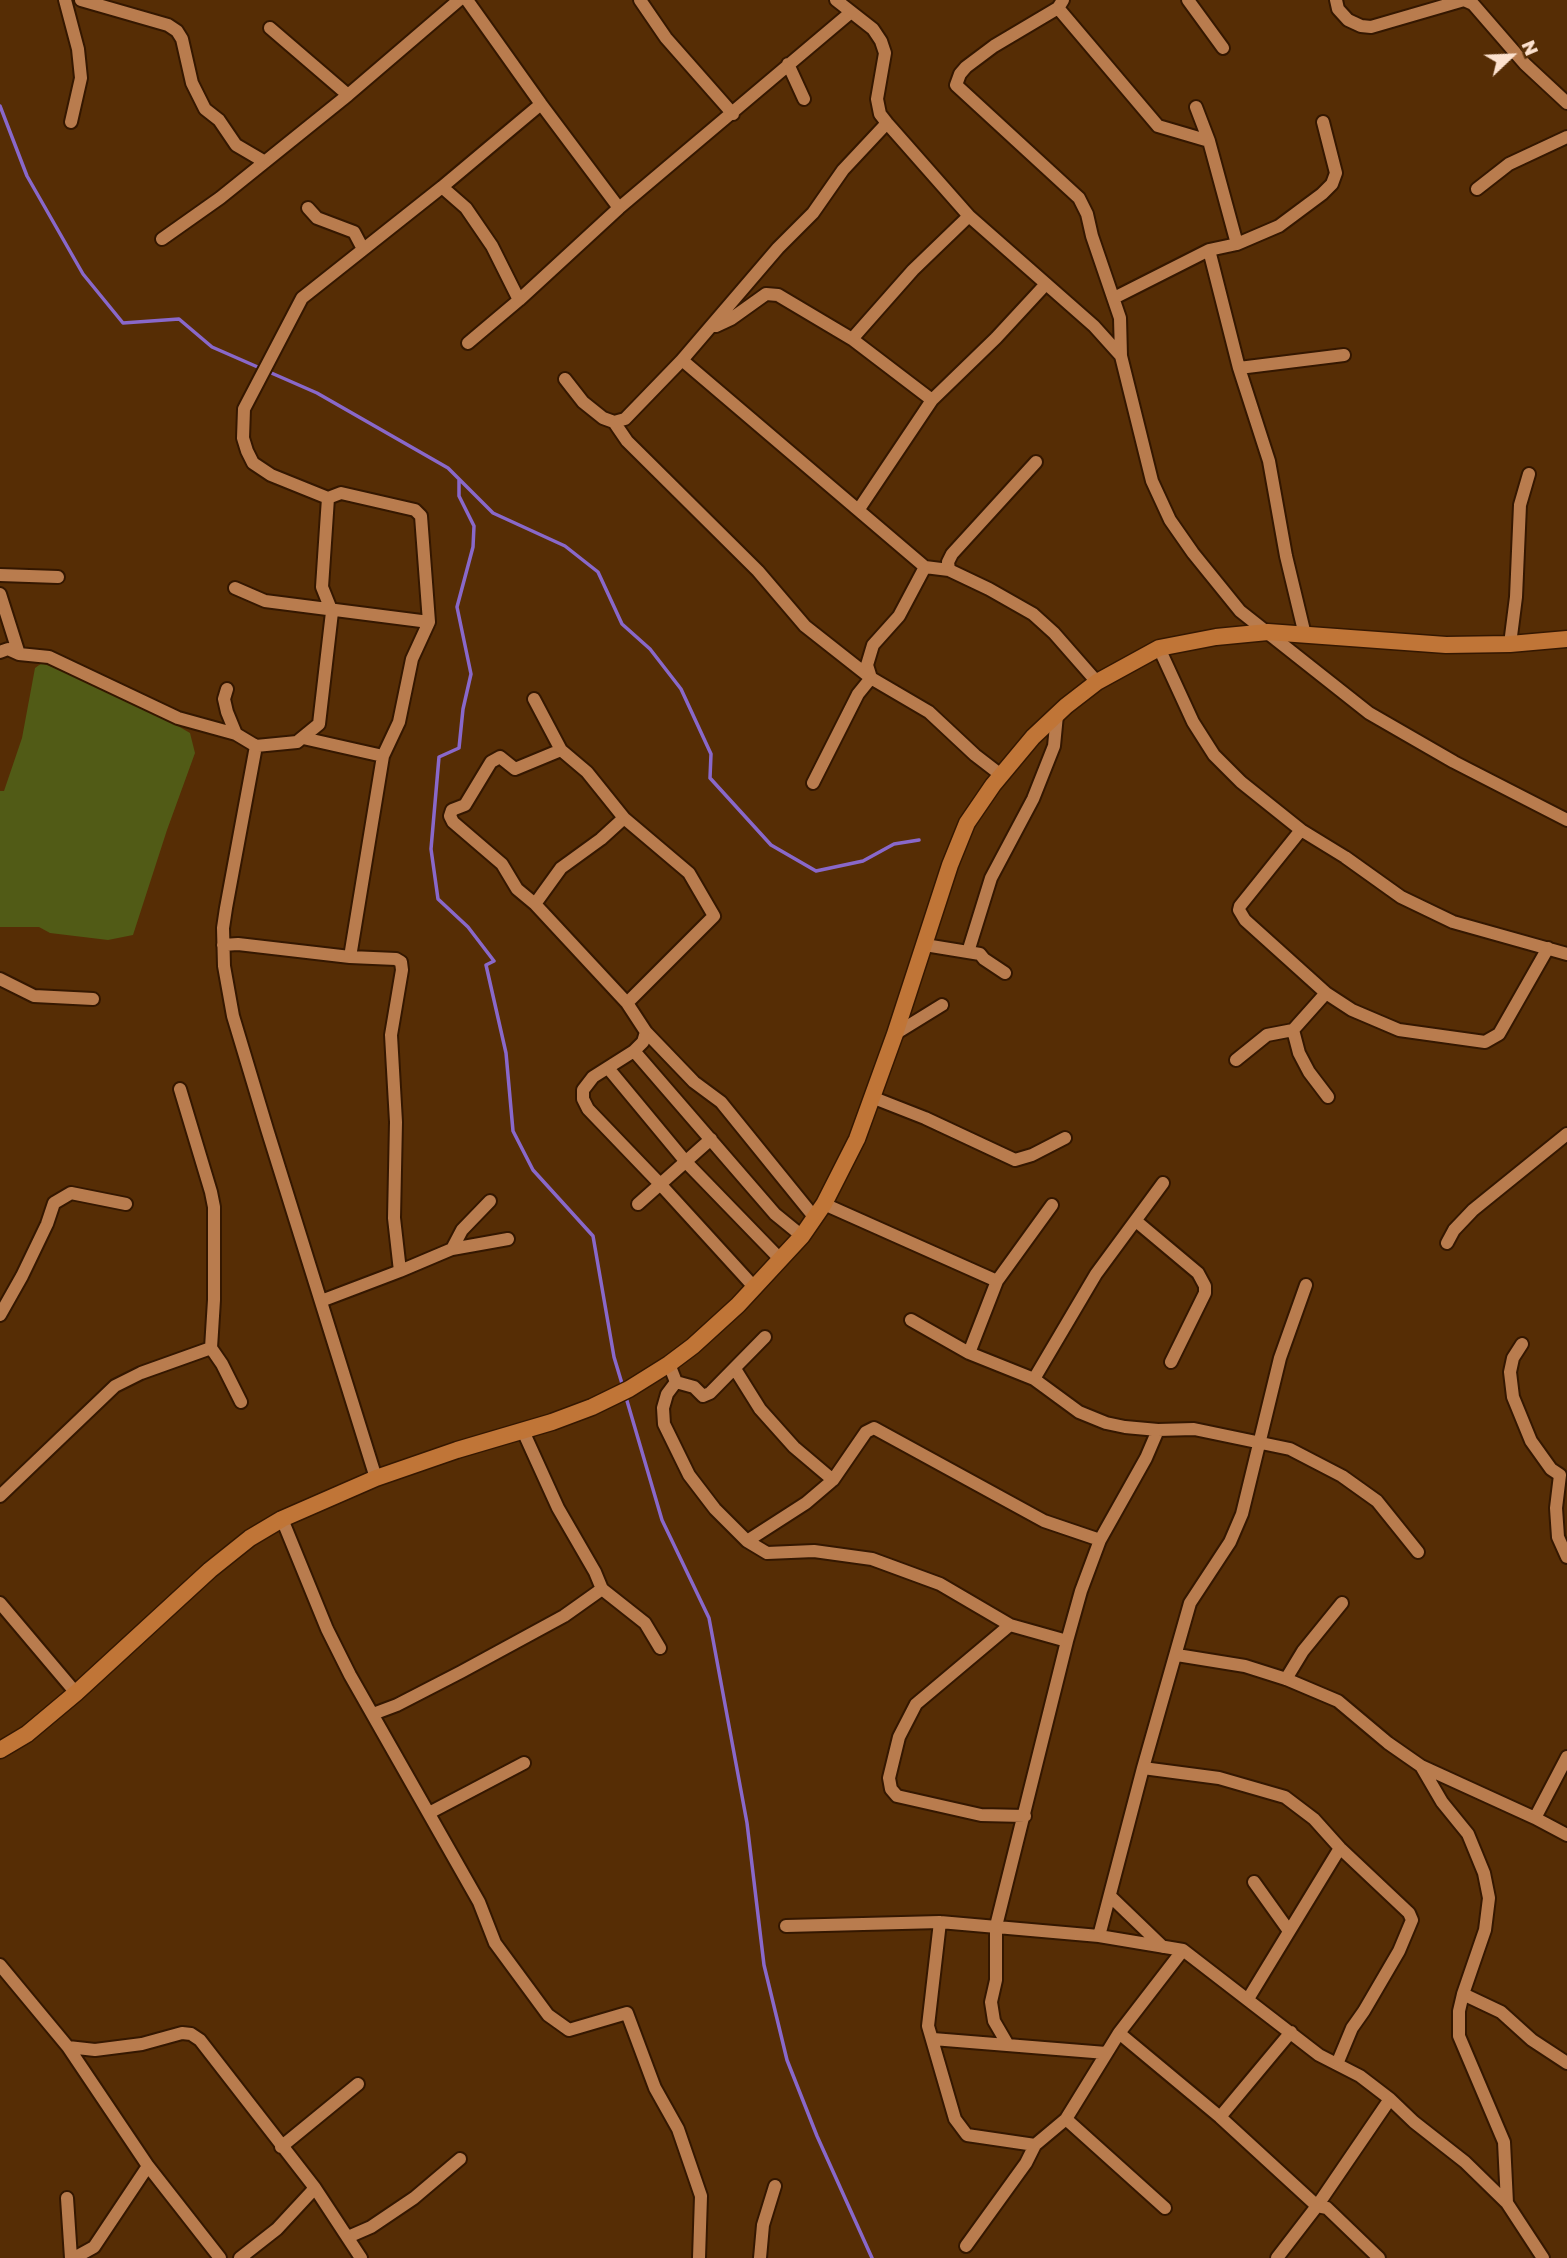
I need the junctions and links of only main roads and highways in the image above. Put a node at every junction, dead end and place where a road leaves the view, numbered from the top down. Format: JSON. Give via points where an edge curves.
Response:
{"nodes":[{"id":1,"x":1567,"y":639,"type":"edge"},
{"id":2,"x":0,"y":1751,"type":"edge"}],
"edges":[{"from":1,"to":2,"type":"main road","via":[[1446,645],[1268,632],[1159,648],[1097,682],[1033,737],[967,823],[857,1139],[802,1236],[755,1288],[693,1346],[607,1399],[552,1422],[376,1478],[250,1538],[76,1693]]}]}
